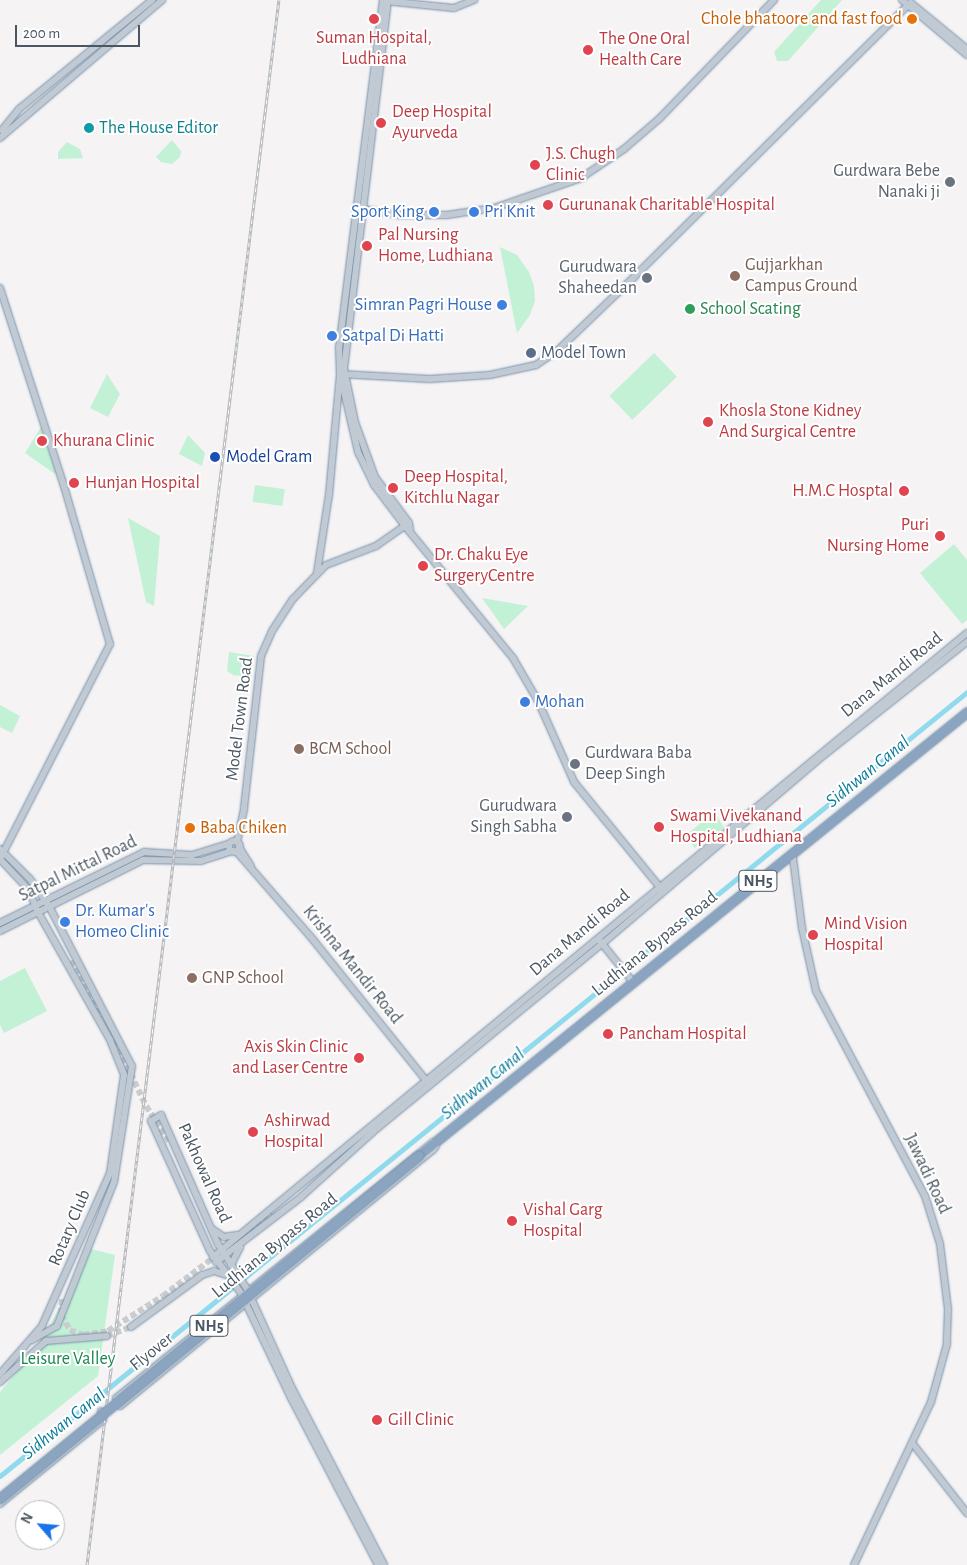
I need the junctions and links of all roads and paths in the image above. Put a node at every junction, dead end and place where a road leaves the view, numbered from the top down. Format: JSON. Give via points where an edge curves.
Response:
{"nodes":[{"id":1,"x":152,"y":0,"type":"edge"},
{"id":2,"x":162,"y":0,"type":"edge"},
{"id":3,"x":386,"y":0,"type":"edge"},
{"id":4,"x":474,"y":0,"type":"edge"},
{"id":5,"x":774,"y":0,"type":"edge"},
{"id":6,"x":902,"y":0,"type":"edge"},
{"id":7,"x":909,"y":3,"type":"edge"},
{"id":8,"x":967,"y":49,"type":"edge"},
{"id":9,"x":967,"y":55,"type":"edge"},
{"id":10,"x":0,"y":133,"type":"edge"},
{"id":11,"x":0,"y":138,"type":"edge"},
{"id":12,"x":361,"y":209,"type":"junction"},
{"id":13,"x":0,"y":288,"type":"edge"},
{"id":14,"x":342,"y":374,"type":"junction"},
{"id":15,"x":408,"y":526,"type":"junction"},
{"id":16,"x":317,"y":573,"type":"junction"},
{"id":17,"x":967,"y":633,"type":"edge"},
{"id":18,"x":967,"y":642,"type":"edge"},
{"id":19,"x":967,"y":712,"type":"edge"},
{"id":20,"x":967,"y":718,"type":"edge"},
{"id":21,"x":236,"y":848,"type":"junction"},
{"id":22,"x":1,"y":855,"type":"edge"},
{"id":23,"x":793,"y":858,"type":"junction"},
{"id":24,"x":662,"y":889,"type":"junction"},
{"id":25,"x":47,"y":904,"type":"junction"},
{"id":26,"x":37,"y":909,"type":"junction"},
{"id":27,"x":0,"y":923,"type":"edge"},
{"id":28,"x":0,"y":931,"type":"edge"},
{"id":29,"x":597,"y":938,"type":"junction"},
{"id":30,"x":602,"y":944,"type":"junction"},
{"id":31,"x":631,"y":979,"type":"junction"},
{"id":32,"x":428,"y":1083,"type":"junction"},
{"id":33,"x":125,"y":1088,"type":"junction"},
{"id":34,"x":434,"y":1144,"type":"junction"},
{"id":35,"x":112,"y":1164,"type":"junction"},
{"id":36,"x":318,"y":1172,"type":"junction"},
{"id":37,"x":326,"y":1174,"type":"junction"},
{"id":38,"x":311,"y":1179,"type":"dead end"},
{"id":39,"x":211,"y":1228,"type":"junction"},
{"id":40,"x":242,"y":1233,"type":"junction"},
{"id":41,"x":213,"y":1236,"type":"dead end"},
{"id":42,"x":242,"y":1244,"type":"junction"},
{"id":43,"x":219,"y":1255,"type":"junction"},
{"id":44,"x":231,"y":1264,"type":"junction"},
{"id":45,"x":228,"y":1277,"type":"junction"},
{"id":46,"x":244,"y":1292,"type":"junction"},
{"id":47,"x":62,"y":1299,"type":"tunnel mouth"},
{"id":48,"x":249,"y":1300,"type":"junction"},
{"id":49,"x":131,"y":1326,"type":"tunnel mouth"},
{"id":50,"x":107,"y":1336,"type":"tunnel mouth"},
{"id":51,"x":29,"y":1341,"type":"junction"},
{"id":52,"x":0,"y":1374,"type":"edge"},
{"id":53,"x":0,"y":1382,"type":"edge"},
{"id":54,"x":913,"y":1444,"type":"junction"},
{"id":55,"x":0,"y":1493,"type":"edge"},
{"id":56,"x":0,"y":1498,"type":"edge"},
{"id":57,"x":0,"y":1504,"type":"edge"},
{"id":58,"x":967,"y":1513,"type":"edge"},
{"id":59,"x":378,"y":1565,"type":"edge"},
{"id":60,"x":384,"y":1565,"type":"edge"},
{"id":61,"x":854,"y":1565,"type":"edge"}],
"edges":[{"from":1,"to":10,"type":"street","via":[[19,109]]},
{"from":2,"to":11,"type":"street"},
{"from":3,"to":4,"type":"street","via":[[454,8]]},
{"from":3,"to":12,"type":"street"},
{"from":5,"to":12,"type":"street","via":[[660,118],[624,150],[580,178],[494,208],[447,215],[399,215]]},
{"from":6,"to":7,"type":"street"},
{"from":7,"to":8,"type":"street"},
{"from":7,"to":9,"type":"street"},
{"from":7,"to":14,"type":"street","via":[[634,278],[558,350],[536,365],[490,375],[439,378]]},
{"from":12,"to":14,"type":"street"},
{"from":13,"to":22,"type":"street","via":[[64,486],[110,644]]},
{"from":14,"to":15,"type":"street","via":[[362,445],[375,477]]},
{"from":14,"to":16,"type":"street"},
{"from":15,"to":16,"type":"street","name":"Model Town Road","via":[[376,546],[340,557]]},
{"from":15,"to":24,"type":"street","via":[[513,658],[538,701],[574,782]]},
{"from":16,"to":21,"type":"street","name":"Model Town Road","via":[[280,618],[261,656],[244,808]]},
{"from":17,"to":24,"type":"street","name":"Dana Mandi Road"},
{"from":18,"to":24,"type":"street"},
{"from":19,"to":31,"type":"highway","name":"Ludhiana Bypass Road","number":"NH5"},
{"from":20,"to":23,"type":"highway","name":"Ludhiana Bypass Road","number":"NH5"},
{"from":21,"to":25,"type":"street","via":[[201,861],[143,860]]},
{"from":21,"to":25,"type":"street","name":"Satpal Mittal Road","via":[[229,844],[192,855],[144,852]]},
{"from":21,"to":32,"type":"street","name":"Krishna Mandir Road"},
{"from":22,"to":25,"type":"street"},
{"from":22,"to":26,"type":"street","via":[[29,890]]},
{"from":23,"to":34,"type":"highway","name":"Ludhiana Bypass Road","number":"NH5"},
{"from":23,"to":54,"type":"street","name":"Jawadi Road","via":[[808,960],[819,1000],[916,1178],[931,1210],[940,1244],[948,1334],[931,1402]]},
{"from":24,"to":29,"type":"street","name":"Dana Mandi Road"},
{"from":24,"to":30,"type":"street"},
{"from":25,"to":26,"type":"street"},
{"from":25,"to":33,"type":"street","via":[[132,1066]]},
{"from":26,"to":27,"type":"street","name":"Satpal Mittal Road"},
{"from":26,"to":28,"type":"street","name":"Satpal Mittal Road"},
{"from":26,"to":33,"type":"street","name":"Rotary Club","via":[[110,1040],[124,1075]]},
{"from":29,"to":30,"type":"street"},
{"from":29,"to":32,"type":"street","name":"Dana Mandi Road"},
{"from":30,"to":31,"type":"street"},
{"from":30,"to":32,"type":"street"},
{"from":31,"to":34,"type":"highway","name":"Ludhiana Bypass Road","number":"NH5"},
{"from":32,"to":36,"type":"street","name":"Dana Mandi Road"},
{"from":32,"to":37,"type":"street"},
{"from":33,"to":35,"type":"street","name":"Rotary Club"},
{"from":33,"to":51,"type":"street","via":[[118,1172],[110,1195],[56,1326]]},
{"from":34,"to":46,"type":"street","name":"Ludhiana Bypass Road"},
{"from":34,"to":48,"type":"street","name":"Ludhiana Bypass Road"},
{"from":34,"to":56,"type":"highway","name":"Flyover","number":"NH5","bridge":true},
{"from":35,"to":47,"type":"street","via":[[114,1174]]},
{"from":35,"to":51,"type":"street","name":"Rotary Club","via":[[58,1294],[42,1326]]},
{"from":36,"to":37,"type":"street"},
{"from":36,"to":38,"type":"street"},
{"from":36,"to":40,"type":"street","name":"Dana Mandi Road"},
{"from":37,"to":42,"type":"street"},
{"from":39,"to":40,"type":"street","via":[[224,1237]]},
{"from":39,"to":43,"type":"street","name":"Pakhowal Road"},
{"from":39,"to":43,"type":"street","name":"Pakhowal Road","via":[[161,1115],[151,1121]]},
{"from":40,"to":43,"type":"street","name":"Dana Mandi Road"},
{"from":41,"to":43,"type":"street"},
{"from":42,"to":43,"type":"street"},
{"from":42,"to":44,"type":"street"},
{"from":43,"to":44,"type":"street","name":"Pakhowal Road"},
{"from":43,"to":45,"type":"street","name":"Pakhowal Road"},
{"from":44,"to":46,"type":"street","name":"Pakhowal Road"},
{"from":45,"to":46,"type":"street","name":"Pakhowal Road"},
{"from":45,"to":49,"type":"street","via":[[214,1272],[202,1275]]},
{"from":46,"to":48,"type":"street","name":"Pakhowal Road"},
{"from":46,"to":48,"type":"street","name":"Ludhiana Bypass Road","via":[[116,1398],[120,1406]]},
{"from":48,"to":59,"type":"street","name":"Pakhowal Road","via":[[291,1398]]},
{"from":48,"to":60,"type":"street","name":"Pakhowal Road"},
{"from":50,"to":53,"type":"street","via":[[46,1341]]},
{"from":51,"to":52,"type":"street","name":"Rotary Club"},
{"from":54,"to":58,"type":"street"},
{"from":54,"to":61,"type":"street","name":"Jawadi Road"},
{"from":55,"to":57,"type":"street","via":[[101,1410],[103,1420]]}]}
